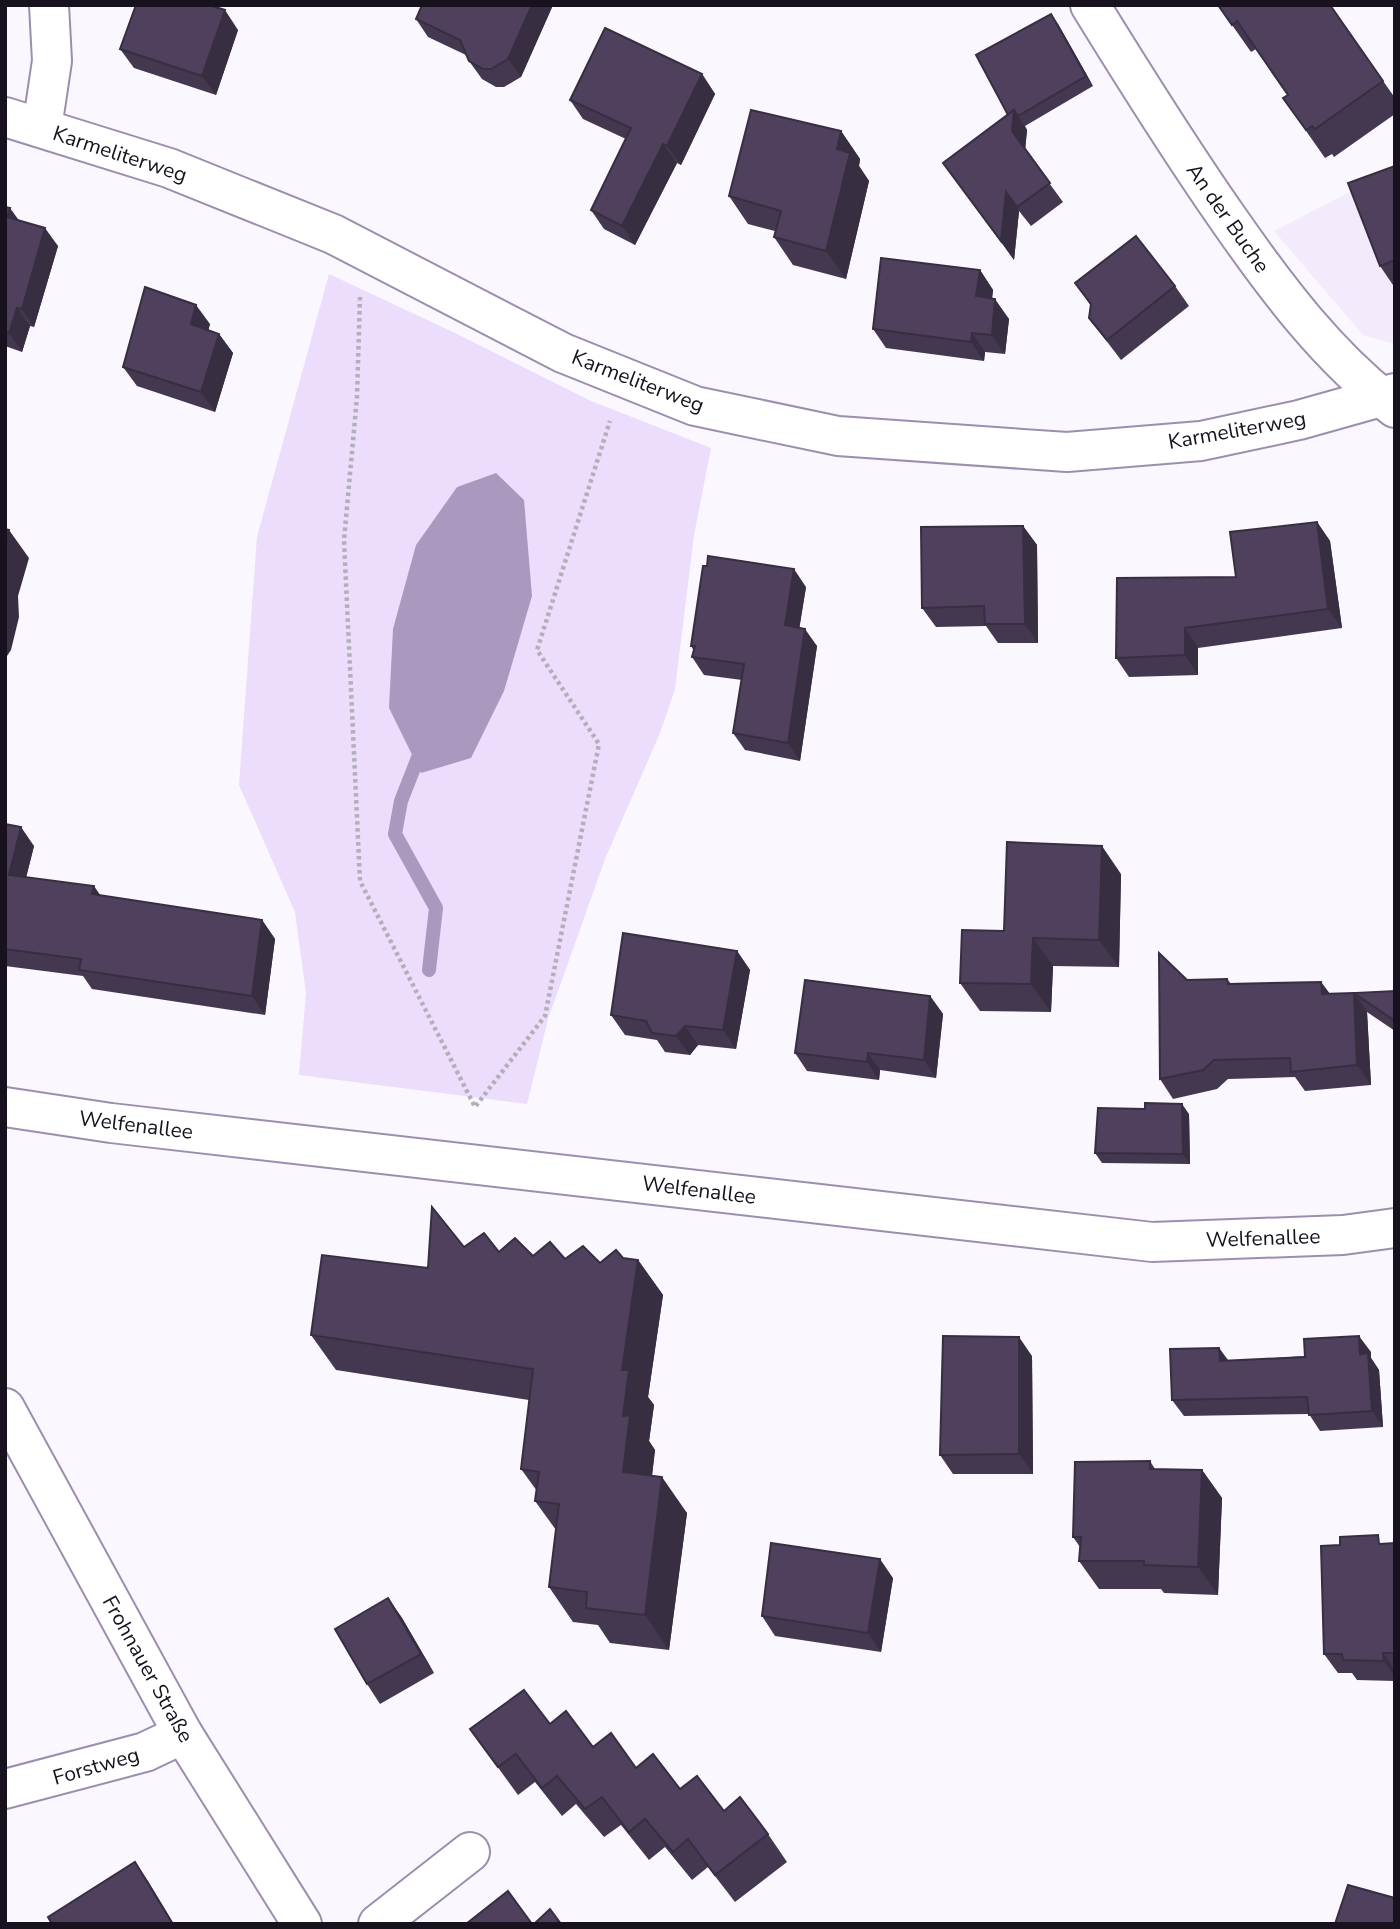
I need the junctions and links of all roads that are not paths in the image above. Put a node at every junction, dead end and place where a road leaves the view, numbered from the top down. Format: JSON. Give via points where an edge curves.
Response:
{"nodes":[{"id":1,"x":49,"y":5,"type":"edge"},
{"id":2,"x":1090,"y":5,"type":"edge"},
{"id":3,"x":5,"y":117,"type":"edge"},
{"id":4,"x":42,"y":128,"type":"junction"},
{"id":5,"x":1390,"y":399,"type":"edge"},
{"id":6,"x":5,"y":1107,"type":"edge"},
{"id":7,"x":1395,"y":1228,"type":"edge"},
{"id":8,"x":5,"y":1408,"type":"edge"},
{"id":9,"x":183,"y":1734,"type":"junction"},
{"id":10,"x":5,"y":1789,"type":"edge"},
{"id":11,"x":470,"y":1852,"type":"dead end"},
{"id":12,"x":302,"y":1924,"type":"edge"},
{"id":13,"x":378,"y":1924,"type":"edge"}],
"edges":[{"from":1,"to":4,"type":"street","via":[[52,61]]},
{"from":2,"to":5,"type":"street","name":"An der Buche","via":[[1174,141],[1267,275],[1334,355]]},
{"from":3,"to":4,"type":"street","name":"Karmeliterweg"},
{"from":4,"to":5,"type":"street","name":"Karmeliterweg","via":[[169,168],[333,234],[564,353],[695,406],[838,436],[1067,452],[1201,441]]},
{"from":6,"to":7,"type":"street","name":"Welfenallee","via":[[1152,1242],[1343,1235]]},
{"from":8,"to":9,"type":"street","name":"Frohnauer Straße"},
{"from":9,"to":10,"type":"street","name":"Forstweg","via":[[145,1752]]},
{"from":9,"to":12,"type":"street","name":"Frohnauer Straße"},
{"from":11,"to":13,"type":"street"}]}
